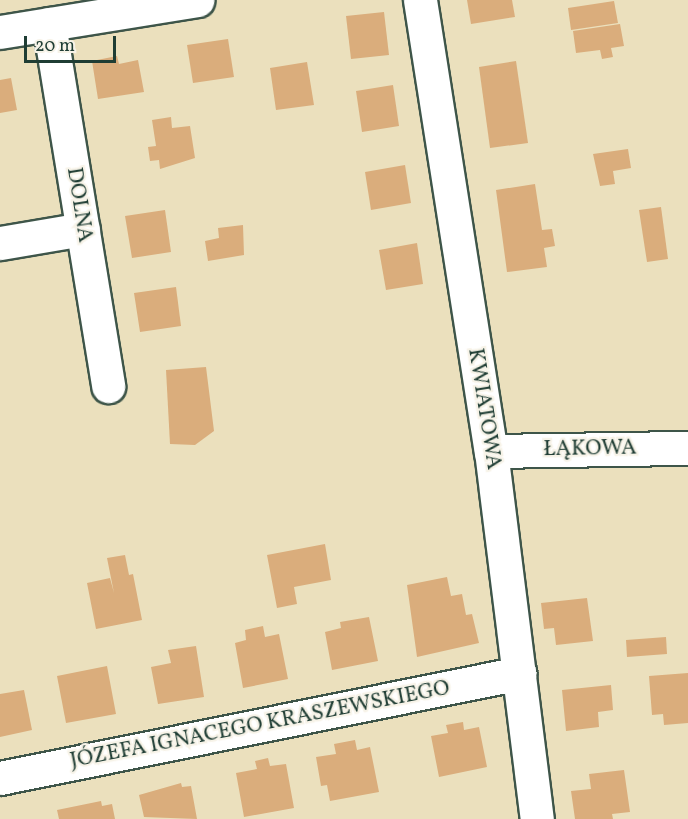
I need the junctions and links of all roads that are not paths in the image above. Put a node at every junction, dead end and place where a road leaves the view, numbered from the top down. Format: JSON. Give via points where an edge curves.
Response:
{"nodes":[{"id":1,"x":197,"y":0,"type":"edge"},
{"id":2,"x":420,"y":0,"type":"edge"},
{"id":3,"x":49,"y":24,"type":"junction"},
{"id":4,"x":0,"y":32,"type":"edge"},
{"id":5,"x":83,"y":229,"type":"junction"},
{"id":6,"x":0,"y":243,"type":"edge"},
{"id":7,"x":108,"y":386,"type":"dead end"},
{"id":8,"x":688,"y":448,"type":"edge"},
{"id":9,"x":491,"y":451,"type":"junction"},
{"id":10,"x":520,"y":673,"type":"junction"},
{"id":11,"x":0,"y":778,"type":"edge"},
{"id":12,"x":537,"y":819,"type":"edge"}],
"edges":[{"from":1,"to":3,"type":"street"},
{"from":2,"to":9,"type":"street","name":"KWIATOWA"},
{"from":3,"to":4,"type":"street"},
{"from":3,"to":5,"type":"street","name":"DOLNA"},
{"from":5,"to":6,"type":"street"},
{"from":5,"to":7,"type":"street","name":"DOLNA"},
{"from":8,"to":9,"type":"street","name":"ŁĄKOWA"},
{"from":9,"to":10,"type":"street","name":"KWIATOWA"},
{"from":10,"to":11,"type":"street","name":"JÓZEFA IGNACEGO KRASZEWSKIEGO"},
{"from":10,"to":12,"type":"street","name":"KWIATOWA"}]}
